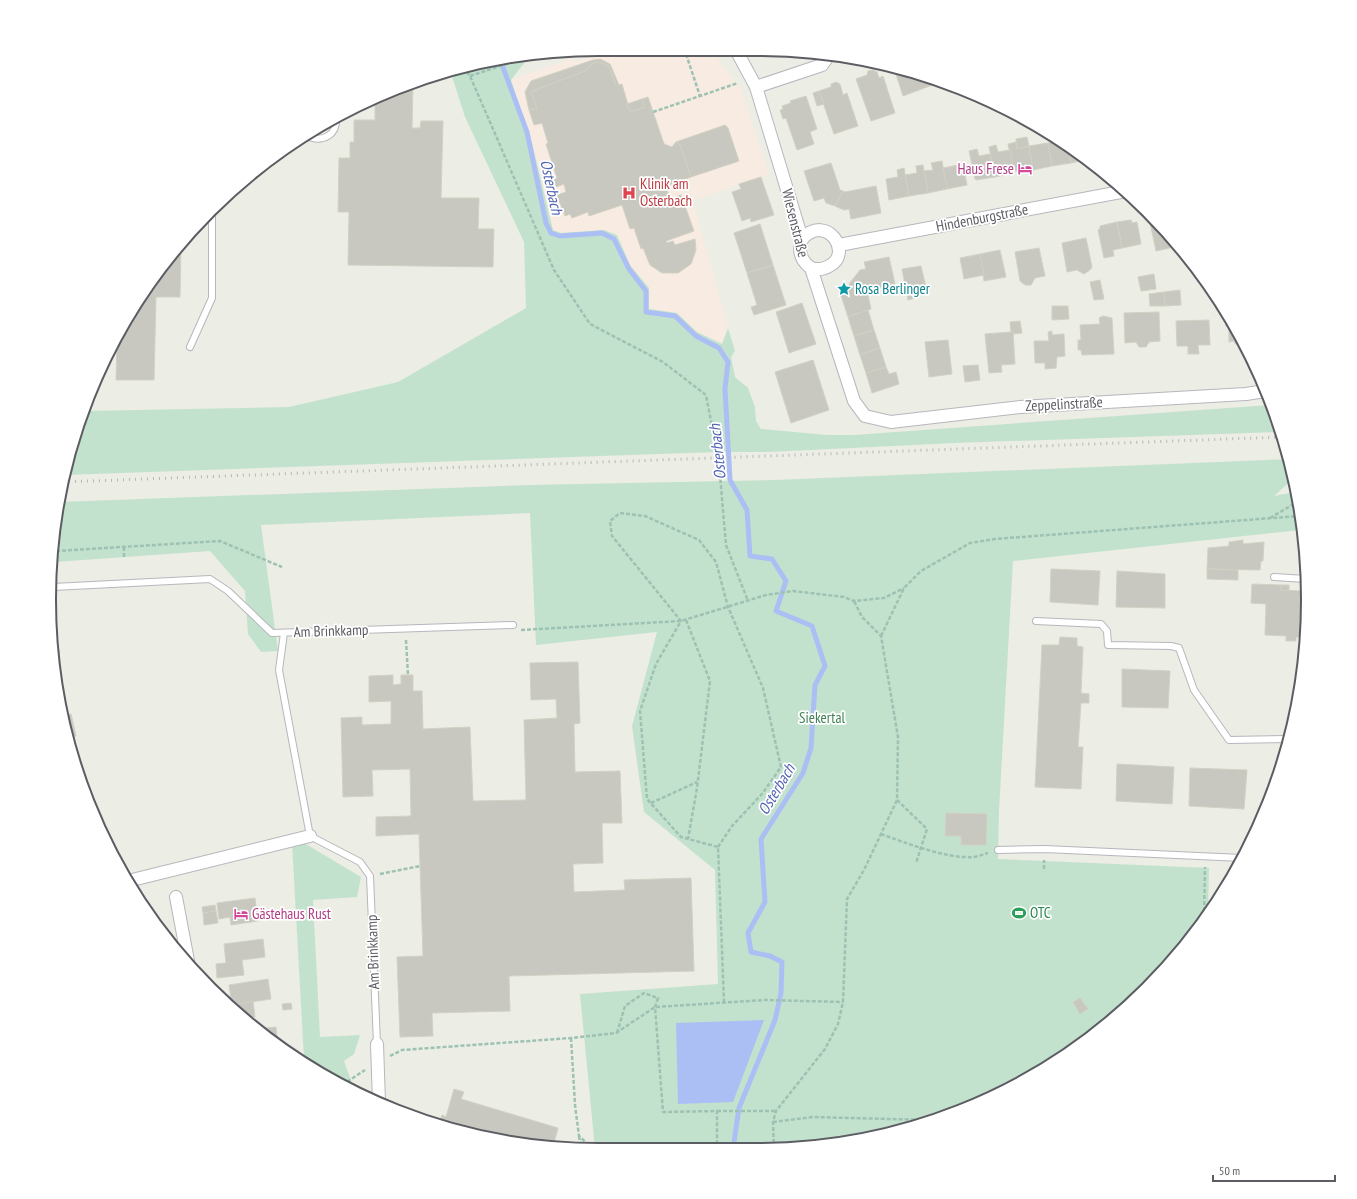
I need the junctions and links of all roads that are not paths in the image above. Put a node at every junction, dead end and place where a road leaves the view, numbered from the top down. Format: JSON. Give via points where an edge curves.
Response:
{"nodes":[{"id":1,"x":739,"y":56,"type":"edge"},
{"id":2,"x":825,"y":61,"type":"edge"},
{"id":3,"x":754,"y":83,"type":"junction"},
{"id":4,"x":335,"y":125,"type":"edge"},
{"id":5,"x":314,"y":138,"type":"edge"},
{"id":6,"x":1118,"y":193,"type":"edge"},
{"id":7,"x":212,"y":218,"type":"edge"},
{"id":8,"x":802,"y":239,"type":"junction"},
{"id":9,"x":839,"y":245,"type":"junction"},
{"id":10,"x":811,"y":268,"type":"junction"},
{"id":11,"x":190,"y":347,"type":"dead end"},
{"id":12,"x":1260,"y":393,"type":"edge"},
{"id":13,"x":865,"y":416,"type":"joint"},
{"id":14,"x":1274,"y":577,"type":"dead end"},
{"id":15,"x":1300,"y":579,"type":"edge"},
{"id":16,"x":56,"y":587,"type":"edge"},
{"id":17,"x":1036,"y":621,"type":"dead end"},
{"id":18,"x":515,"y":628,"type":"road end"},
{"id":19,"x":284,"y":633,"type":"junction"},
{"id":20,"x":1282,"y":739,"type":"edge"},
{"id":21,"x":310,"y":836,"type":"junction"},
{"id":22,"x":998,"y":850,"type":"road end"},
{"id":23,"x":1235,"y":858,"type":"edge"},
{"id":24,"x":135,"y":880,"type":"edge"},
{"id":25,"x":176,"y":897,"type":"dead end"},
{"id":26,"x":186,"y":952,"type":"edge"},
{"id":27,"x":377,"y":1044,"type":"joint"},
{"id":28,"x":379,"y":1096,"type":"edge"}],
"edges":[{"from":1,"to":3,"type":"street","name":"Wiesenstraße"},
{"from":2,"to":3,"type":"street","via":[[822,65]]},
{"from":3,"to":8,"type":"street","name":"Wiesenstraße"},
{"from":4,"to":5,"type":"lane","via":[[331,134],[321,140]]},
{"from":6,"to":9,"type":"street","name":"Hindenburgstraße"},
{"from":7,"to":11,"type":"lane","via":[[212,298]]},
{"from":8,"to":9,"type":"street","via":[[814,230],[822,230],[830,233]]},
{"from":8,"to":10,"type":"street","name":"Wiesenstraße","via":[[800,254]]},
{"from":9,"to":10,"type":"street","via":[[839,254],[831,266],[823,269]]},
{"from":10,"to":13,"type":"street","name":"Wiesenstraße","via":[[854,401]]},
{"from":12,"to":13,"type":"street","name":"Zeppelinstraße","via":[[1020,407],[890,422]]},
{"from":14,"to":15,"type":"lane"},
{"from":16,"to":19,"type":"lane","via":[[210,579],[228,591],[272,633]]},
{"from":17,"to":20,"type":"lane","via":[[1101,624],[1107,631],[1108,644],[1179,648],[1194,690],[1229,740]]},
{"from":18,"to":19,"type":"lane","name":"Am Brinkkamp"},
{"from":19,"to":21,"type":"lane","name":"Am Brinkkamp","via":[[279,670]]},
{"from":21,"to":24,"type":"street"},
{"from":21,"to":27,"type":"lane","name":"Am Brinkkamp","via":[[360,862],[370,876]]},
{"from":22,"to":23,"type":"lane","via":[[1044,849]]},
{"from":25,"to":26,"type":"street"},
{"from":27,"to":28,"type":"street","name":"Am Brinkkamp"}]}
